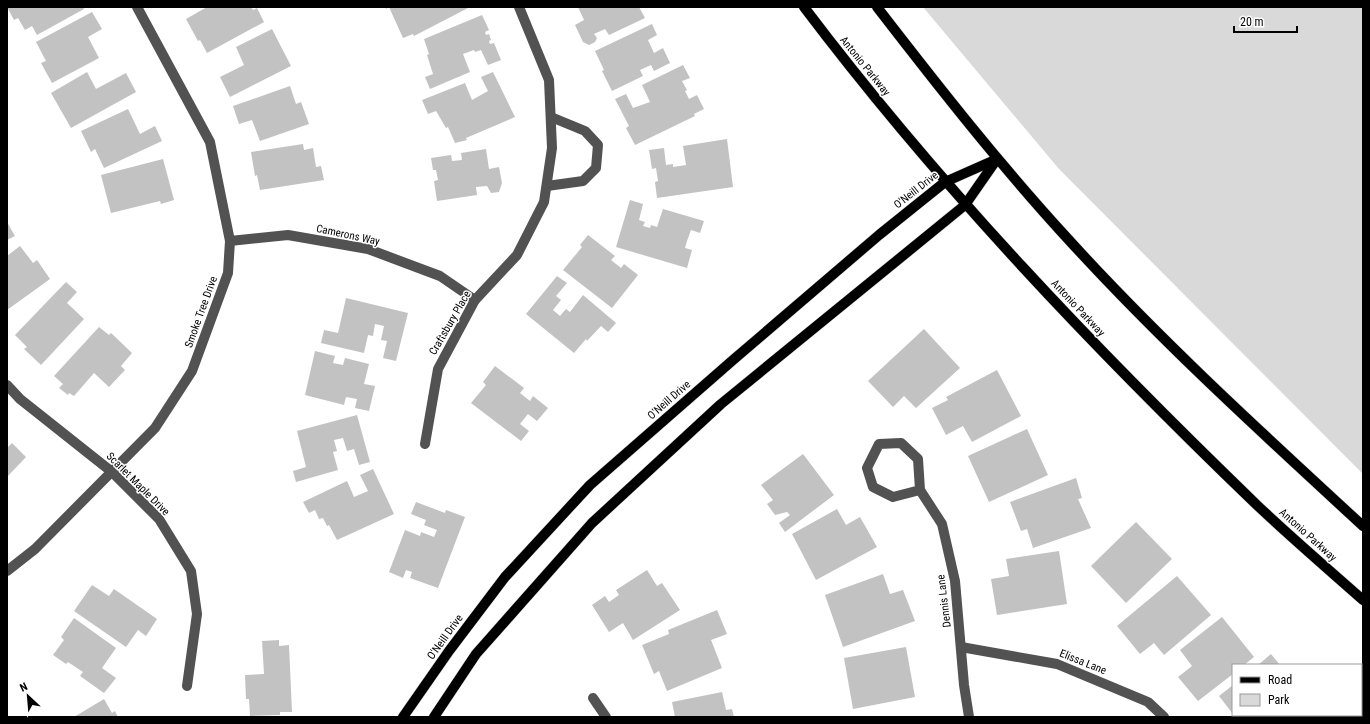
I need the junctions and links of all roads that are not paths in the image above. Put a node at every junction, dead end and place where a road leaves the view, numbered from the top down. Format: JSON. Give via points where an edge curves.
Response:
{"nodes":[{"id":1,"x":137,"y":7,"type":"edge"},
{"id":2,"x":519,"y":7,"type":"edge"},
{"id":3,"x":804,"y":7,"type":"edge"},
{"id":4,"x":877,"y":7,"type":"edge"},
{"id":5,"x":551,"y":117,"type":"junction"},
{"id":6,"x":997,"y":159,"type":"junction"},
{"id":7,"x":945,"y":182,"type":"junction"},
{"id":8,"x":547,"y":186,"type":"junction"},
{"id":9,"x":965,"y":205,"type":"junction"},
{"id":10,"x":230,"y":241,"type":"junction"},
{"id":11,"x":475,"y":300,"type":"junction"},
{"id":12,"x":7,"y":385,"type":"edge"},
{"id":13,"x":20,"y":399,"type":"junction"},
{"id":14,"x":7,"y":400,"type":"edge"},
{"id":15,"x":425,"y":444,"type":"dead end"},
{"id":16,"x":112,"y":472,"type":"junction"},
{"id":17,"x":920,"y":490,"type":"junction"},
{"id":18,"x":1363,"y":526,"type":"edge"},
{"id":19,"x":7,"y":571,"type":"edge"},
{"id":20,"x":1363,"y":600,"type":"edge"},
{"id":21,"x":961,"y":647,"type":"junction"},
{"id":22,"x":187,"y":686,"type":"dead end"},
{"id":23,"x":593,"y":698,"type":"dead end"},
{"id":24,"x":403,"y":717,"type":"edge"},
{"id":25,"x":434,"y":717,"type":"edge"},
{"id":26,"x":606,"y":717,"type":"edge"},
{"id":27,"x":969,"y":717,"type":"edge"},
{"id":28,"x":1164,"y":717,"type":"edge"}],
"edges":[{"from":1,"to":10,"type":"street","name":"Smoke Tree Drive","via":[[210,142]]},
{"from":2,"to":5,"type":"street","name":"Craftsbury Place","via":[[549,80]]},
{"from":3,"to":7,"type":"main road","name":"Antonio Parkway"},
{"from":4,"to":6,"type":"main road"},
{"from":5,"to":8,"type":"street","name":"Craftsbury Place","via":[[552,148]]},
{"from":5,"to":8,"type":"street","via":[[585,131],[598,145],[596,168],[583,180]]},
{"from":6,"to":7,"type":"main road","name":"O'Neill Drive"},
{"from":6,"to":9,"type":"main road"},
{"from":6,"to":18,"type":"main road","via":[[1133,308],[1250,423]]},
{"from":7,"to":9,"type":"main road","name":"Antonio Parkway"},
{"from":7,"to":24,"type":"main road","name":"O'Neill Drive","via":[[733,360],[590,485],[506,577],[449,651]]},
{"from":8,"to":11,"type":"street","name":"Craftsbury Place","via":[[544,202],[517,255]]},
{"from":9,"to":20,"type":"main road","name":"Antonio Parkway","via":[[1092,340],[1212,461],[1261,509]]},
{"from":9,"to":25,"type":"main road","via":[[721,404],[592,523],[476,654]]},
{"from":10,"to":11,"type":"street","name":"Camerons Way","via":[[288,235],[368,249],[440,276]]},
{"from":10,"to":16,"type":"street","name":"Smoke Tree Drive","via":[[228,273],[192,371],[155,428]]},
{"from":11,"to":15,"type":"street","name":"Craftsbury Place","via":[[438,369]]},
{"from":12,"to":13,"type":"street","name":"Scarlet Maple Drive"},
{"from":13,"to":14,"type":"street"},
{"from":13,"to":16,"type":"street","name":"Scarlet Maple Drive"},
{"from":16,"to":19,"type":"street","name":"Smoke Tree Drive"},
{"from":16,"to":22,"type":"street","name":"Scarlet Maple Drive","via":[[159,519],[191,571],[197,614]]},
{"from":17,"to":17,"type":"street","name":"Dennis Lane","via":[[893,497],[874,487],[867,468],[879,444],[902,443],[918,458]]},
{"from":17,"to":21,"type":"street","name":"Dennis Lane","via":[[942,524],[955,581]]},
{"from":21,"to":27,"type":"street","name":"Dennis Lane"},
{"from":21,"to":28,"type":"street","name":"Elissa Lane","via":[[1057,664],[1148,702]]},
{"from":23,"to":26,"type":"street"}]}
